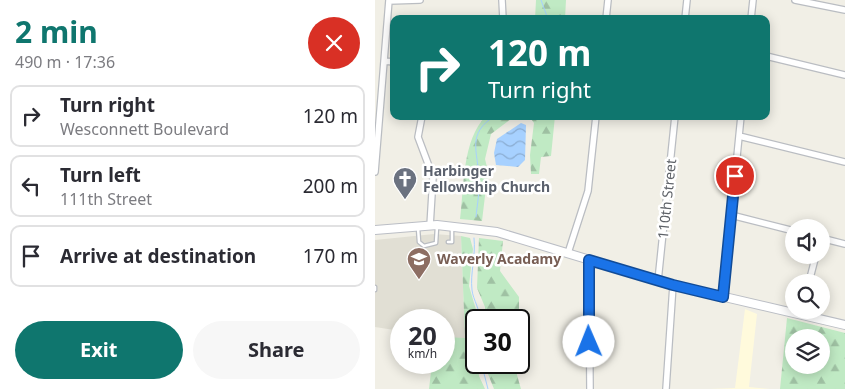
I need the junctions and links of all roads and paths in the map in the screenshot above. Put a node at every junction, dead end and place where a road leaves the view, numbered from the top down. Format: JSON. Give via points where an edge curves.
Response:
{"nodes":[{"id":1,"x":389,"y":0,"type":"edge"},
{"id":2,"x":420,"y":0,"type":"edge"},
{"id":3,"x":502,"y":0,"type":"edge"},
{"id":4,"x":608,"y":0,"type":"edge"},
{"id":5,"x":687,"y":0,"type":"edge"},
{"id":6,"x":753,"y":0,"type":"edge"},
{"id":7,"x":795,"y":0,"type":"edge"},
{"id":8,"x":845,"y":10,"type":"edge"},
{"id":9,"x":503,"y":15,"type":"edge"},
{"id":10,"x":606,"y":15,"type":"edge"},
{"id":11,"x":685,"y":15,"type":"edge"},
{"id":12,"x":751,"y":15,"type":"edge"},
{"id":13,"x":770,"y":57,"type":"edge"},
{"id":14,"x":384,"y":61,"type":"junction"},
{"id":15,"x":390,"y":62,"type":"edge"},
{"id":16,"x":845,"y":75,"type":"edge"},
{"id":17,"x":378,"y":95,"type":"edge"},
{"id":18,"x":420,"y":120,"type":"edge"},
{"id":19,"x":596,"y":120,"type":"edge"},
{"id":20,"x":675,"y":120,"type":"edge"},
{"id":21,"x":741,"y":120,"type":"edge"},
{"id":22,"x":377,"y":124,"type":"edge"},
{"id":23,"x":739,"y":136,"type":"junction"},
{"id":24,"x":845,"y":162,"type":"edge"},
{"id":25,"x":375,"y":172,"type":"edge"},
{"id":26,"x":731,"y":216,"type":"junction"},
{"id":27,"x":418,"y":226,"type":"junction"},
{"id":28,"x":434,"y":226,"type":"junction"},
{"id":29,"x":452,"y":226,"type":"junction"},
{"id":30,"x":785,"y":229,"type":"edge"},
{"id":31,"x":375,"y":230,"type":"edge"},
{"id":32,"x":830,"y":240,"type":"edge"},
{"id":33,"x":447,"y":242,"type":"dead end"},
{"id":34,"x":845,"y":244,"type":"edge"},
{"id":35,"x":568,"y":253,"type":"junction"},
{"id":36,"x":589,"y":260,"type":"junction"},
{"id":37,"x":658,"y":281,"type":"junction"},
{"id":38,"x":673,"y":285,"type":"junction"},
{"id":39,"x":723,"y":297,"type":"junction"},
{"id":40,"x":785,"y":309,"type":"edge"},
{"id":41,"x":825,"y":319,"type":"edge"},
{"id":42,"x":845,"y":325,"type":"edge"},
{"id":43,"x":590,"y":389,"type":"edge"},
{"id":44,"x":666,"y":389,"type":"edge"}],
"edges":[{"from":1,"to":2,"type":"street"},
{"from":1,"to":14,"type":"street"},
{"from":3,"to":9,"type":"street"},
{"from":4,"to":10,"type":"street"},
{"from":5,"to":11,"type":"street"},
{"from":6,"to":12,"type":"street"},
{"from":7,"to":8,"type":"street"},
{"from":13,"to":16,"type":"street"},
{"from":14,"to":15,"type":"street"},
{"from":14,"to":17,"type":"street"},
{"from":17,"to":22,"type":"street"},
{"from":18,"to":28,"type":"street","via":[[418,137],[433,177]]},
{"from":19,"to":35,"type":"street","via":[[588,191]]},
{"from":20,"to":37,"type":"street","name":"110th Street"},
{"from":21,"to":23,"type":"street"},
{"from":22,"to":25,"type":"street"},
{"from":23,"to":24,"type":"street"},
{"from":23,"to":26,"type":"street"},
{"from":26,"to":30,"type":"street"},
{"from":26,"to":39,"type":"street"},
{"from":27,"to":28,"type":"street"},
{"from":27,"to":28,"type":"lane","via":[[419,242],[424,246],[436,243]]},
{"from":27,"to":31,"type":"street"},
{"from":28,"to":29,"type":"street"},
{"from":29,"to":33,"type":"lane","via":[[452,242]]},
{"from":29,"to":35,"type":"street","via":[[497,232]]},
{"from":32,"to":34,"type":"street"},
{"from":35,"to":36,"type":"street"},
{"from":36,"to":37,"type":"street"},
{"from":36,"to":43,"type":"street"},
{"from":37,"to":38,"type":"street"},
{"from":38,"to":39,"type":"street"},
{"from":38,"to":44,"type":"street"},
{"from":39,"to":40,"type":"street"},
{"from":41,"to":42,"type":"street"}]}
